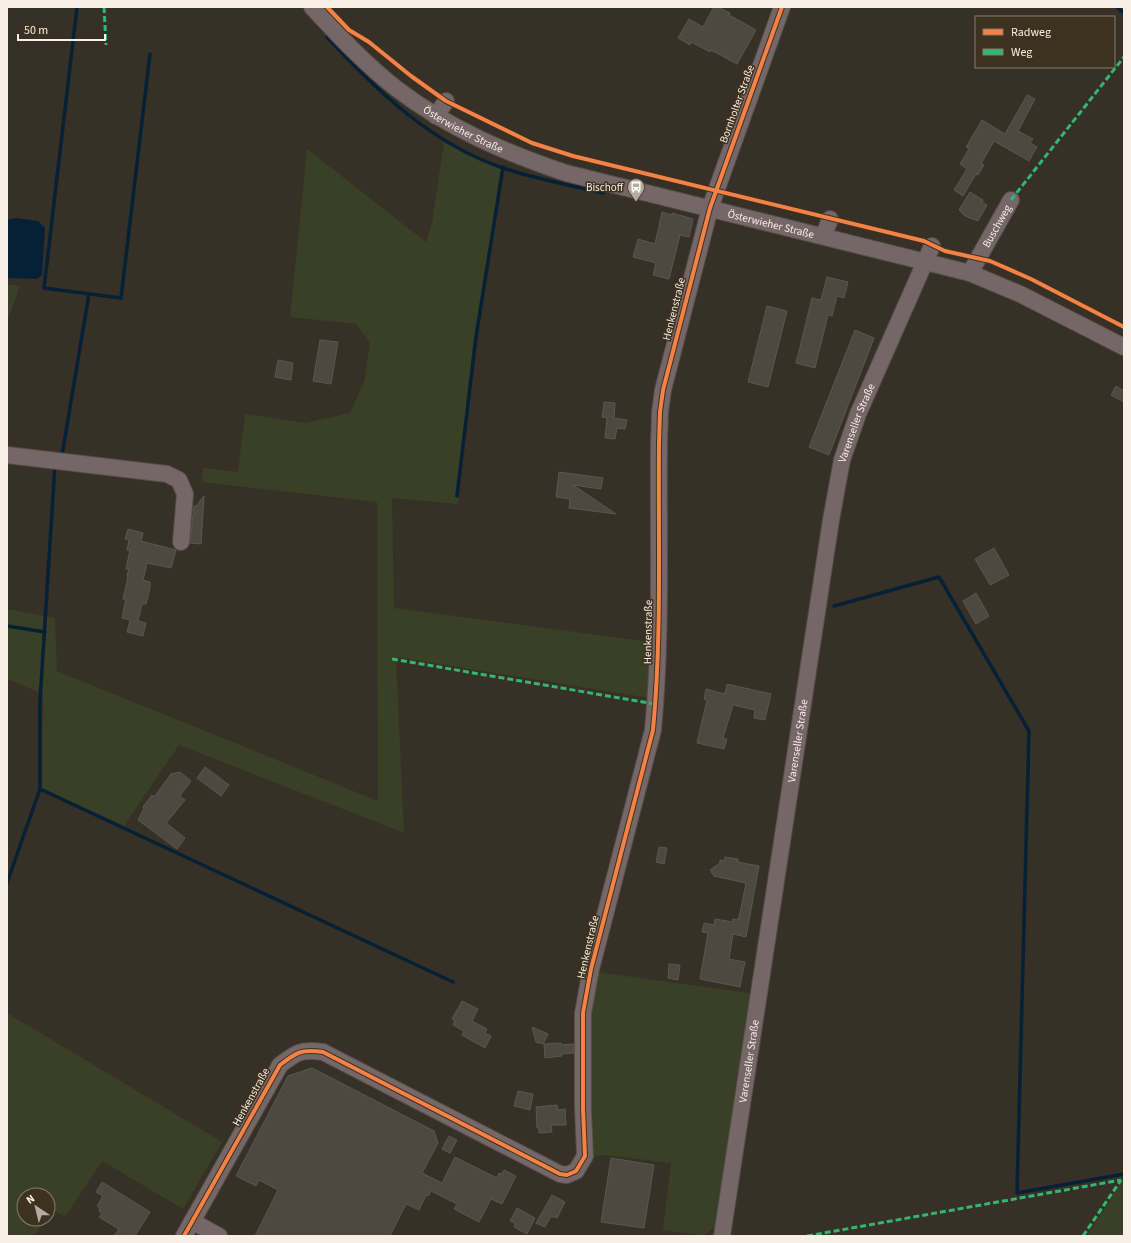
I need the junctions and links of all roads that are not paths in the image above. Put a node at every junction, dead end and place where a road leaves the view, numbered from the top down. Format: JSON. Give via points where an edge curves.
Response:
{"nodes":[{"id":1,"x":312,"y":7,"type":"edge"},
{"id":2,"x":782,"y":7,"type":"edge"},
{"id":3,"x":446,"y":101,"type":"dead end"},
{"id":4,"x":436,"y":116,"type":"junction"},
{"id":5,"x":1011,"y":200,"type":"dead end"},
{"id":6,"x":710,"y":208,"type":"junction"},
{"id":7,"x":830,"y":219,"type":"dead end"},
{"id":8,"x":824,"y":235,"type":"junction"},
{"id":9,"x":932,"y":246,"type":"dead end"},
{"id":10,"x":927,"y":261,"type":"junction"},
{"id":11,"x":970,"y":273,"type":"junction"},
{"id":12,"x":1124,"y":347,"type":"edge"},
{"id":13,"x":7,"y":456,"type":"edge"},
{"id":14,"x":181,"y":542,"type":"dead end"},
{"id":15,"x":192,"y":1221,"type":"junction"},
{"id":16,"x":184,"y":1236,"type":"edge"},
{"id":17,"x":219,"y":1236,"type":"edge"},
{"id":18,"x":722,"y":1236,"type":"edge"}],
"edges":[{"from":1,"to":4,"type":"street","name":"Österwieher Straße","via":[[382,76]]},
{"from":2,"to":6,"type":"street","name":"Bornholter Straße"},
{"from":3,"to":4,"type":"street"},
{"from":4,"to":6,"type":"street","name":"Österwieher Straße","via":[[524,160],[566,173]]},
{"from":5,"to":11,"type":"street","name":"Buschweg"},
{"from":6,"to":8,"type":"street","name":"Österwieher Straße"},
{"from":6,"to":15,"type":"street","name":"Henkenstraße","via":[[663,390],[660,412],[657,654],[653,730],[591,969],[586,999],[583,1027],[586,1156],[576,1172],[560,1174],[323,1052],[309,1050],[297,1052],[280,1065]]},
{"from":7,"to":8,"type":"street"},
{"from":8,"to":10,"type":"street","name":"Österwieher Straße"},
{"from":9,"to":10,"type":"street","name":"Varenseller Straße"},
{"from":10,"to":11,"type":"street","name":"Österwieher Straße"},
{"from":10,"to":18,"type":"street","name":"Varenseller Straße","via":[[858,414],[842,460]]},
{"from":11,"to":12,"type":"street","name":"Österwieher Straße","via":[[1020,294]]},
{"from":13,"to":14,"type":"street","via":[[167,474],[178,480],[185,494]]},
{"from":15,"to":16,"type":"street","name":"Henkenstraße"},
{"from":15,"to":17,"type":"street"}]}
